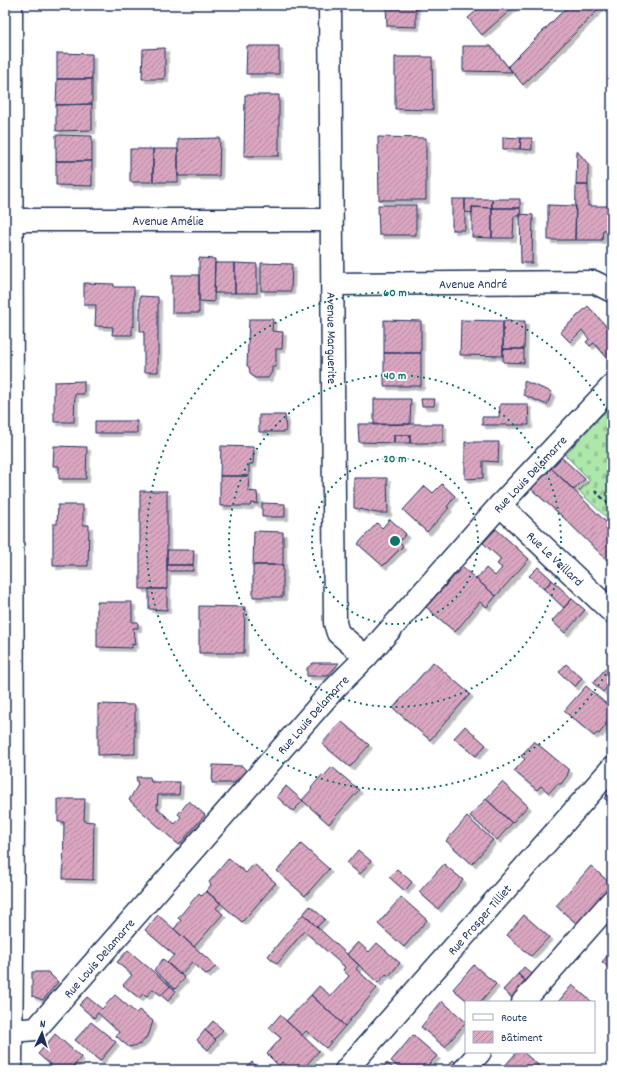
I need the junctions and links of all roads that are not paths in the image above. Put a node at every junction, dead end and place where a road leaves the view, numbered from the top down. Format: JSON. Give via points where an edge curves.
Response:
{"nodes":[{"id":1,"x":11,"y":5,"type":"edge"},
{"id":2,"x":330,"y":5,"type":"edge"},
{"id":3,"x":8,"y":220,"type":"edge"},
{"id":4,"x":331,"y":220,"type":"junction"},
{"id":5,"x":333,"y":284,"type":"junction"},
{"id":6,"x":612,"y":291,"type":"edge"},
{"id":7,"x":612,"y":386,"type":"edge"},
{"id":8,"x":500,"y":505,"type":"junction"},
{"id":9,"x":612,"y":612,"type":"edge"},
{"id":10,"x":366,"y":657,"type":"junction"},
{"id":11,"x":612,"y":768,"type":"edge"},
{"id":12,"x":9,"y":822,"type":"edge"},
{"id":13,"x":612,"y":901,"type":"edge"},
{"id":14,"x":524,"y":1001,"type":"edge"},
{"id":15,"x":11,"y":1031,"type":"junction"},
{"id":16,"x":479,"y":1053,"type":"edge"},
{"id":17,"x":11,"y":1070,"type":"edge"},
{"id":18,"x":346,"y":1070,"type":"edge"},
{"id":19,"x":464,"y":1070,"type":"edge"}],
"edges":[{"from":1,"to":3,"type":"street"},
{"from":2,"to":4,"type":"street","name":"Avenue Marguerite"},
{"from":3,"to":4,"type":"street","name":"Avenue Amélie"},
{"from":3,"to":12,"type":"street"},
{"from":4,"to":5,"type":"street","name":"Avenue Marguerite"},
{"from":5,"to":6,"type":"street","name":"Avenue André","via":[[594,282]]},
{"from":5,"to":10,"type":"street","name":"Avenue Marguerite","via":[[335,623],[338,633]]},
{"from":7,"to":8,"type":"street","name":"Rue Louis Delamarre"},
{"from":8,"to":9,"type":"street","name":"Rue Le Veillard"},
{"from":8,"to":10,"type":"street","name":"Rue Louis Delamarre"},
{"from":10,"to":15,"type":"street","name":"Rue Louis Delamarre","via":[[334,689],[36,1029]]},
{"from":11,"to":18,"type":"street","name":"Rue Prosper Tilliet"},
{"from":12,"to":15,"type":"street"},
{"from":13,"to":14,"type":"street"},
{"from":15,"to":17,"type":"street"},
{"from":16,"to":19,"type":"street"}]}
